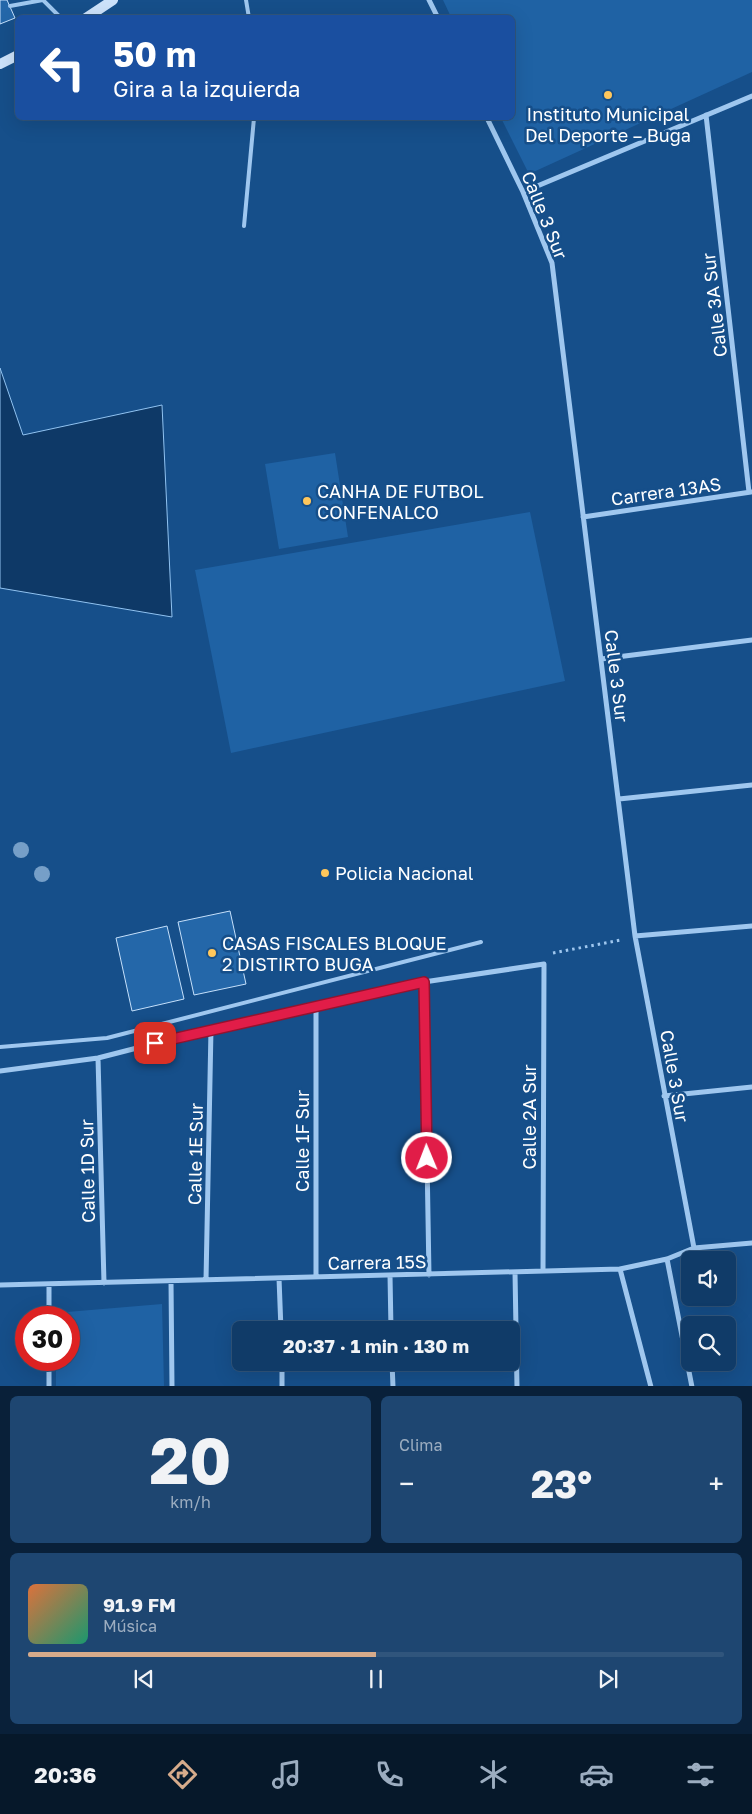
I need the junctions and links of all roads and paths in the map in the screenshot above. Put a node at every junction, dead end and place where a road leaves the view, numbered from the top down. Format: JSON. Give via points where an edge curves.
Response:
{"nodes":[{"id":1,"x":43,"y":0,"type":"edge"},
{"id":2,"x":113,"y":0,"type":"edge"},
{"id":3,"x":246,"y":0,"type":"edge"},
{"id":4,"x":429,"y":0,"type":"edge"},
{"id":5,"x":10,"y":6,"type":"dead end"},
{"id":6,"x":58,"y":15,"type":"edge"},
{"id":7,"x":90,"y":15,"type":"edge"},
{"id":8,"x":249,"y":15,"type":"edge"},
{"id":9,"x":436,"y":15,"type":"edge"},
{"id":10,"x":15,"y":56,"type":"edge"},
{"id":11,"x":0,"y":64,"type":"edge"},
{"id":12,"x":752,"y":96,"type":"edge"},
{"id":13,"x":706,"y":115,"type":"junction"},
{"id":14,"x":254,"y":120,"type":"edge"},
{"id":15,"x":488,"y":120,"type":"edge"},
{"id":16,"x":523,"y":192,"type":"junction"},
{"id":17,"x":244,"y":226,"type":"dead end"},
{"id":18,"x":751,"y":492,"type":"edge"},
{"id":19,"x":583,"y":517,"type":"junction"},
{"id":20,"x":752,"y":640,"type":"edge"},
{"id":21,"x":601,"y":659,"type":"junction"},
{"id":22,"x":752,"y":785,"type":"edge"},
{"id":23,"x":619,"y":799,"type":"junction"},
{"id":24,"x":752,"y":926,"type":"edge"},
{"id":25,"x":635,"y":936,"type":"junction"},
{"id":26,"x":623,"y":940,"type":"dead end"},
{"id":27,"x":481,"y":942,"type":"dead end"},
{"id":28,"x":550,"y":954,"type":"dead end"},
{"id":29,"x":424,"y":982,"type":"junction"},
{"id":30,"x":316,"y":1006,"type":"junction"},
{"id":31,"x":211,"y":1029,"type":"junction"},
{"id":32,"x":0,"y":1048,"type":"edge"},
{"id":33,"x":98,"y":1058,"type":"junction"},
{"id":34,"x":0,"y":1071,"type":"edge"},
{"id":35,"x":752,"y":1087,"type":"edge"},
{"id":36,"x":664,"y":1096,"type":"junction"},
{"id":37,"x":752,"y":1243,"type":"edge"},
{"id":38,"x":694,"y":1248,"type":"junction"},
{"id":39,"x":667,"y":1259,"type":"junction"},
{"id":40,"x":620,"y":1269,"type":"junction"},
{"id":41,"x":543,"y":1271,"type":"junction"},
{"id":42,"x":515,"y":1272,"type":"junction"},
{"id":43,"x":429,"y":1274,"type":"junction"},
{"id":44,"x":390,"y":1275,"type":"junction"},
{"id":45,"x":316,"y":1277,"type":"junction"},
{"id":46,"x":280,"y":1278,"type":"junction"},
{"id":47,"x":206,"y":1280,"type":"junction"},
{"id":48,"x":171,"y":1281,"type":"junction"},
{"id":49,"x":104,"y":1283,"type":"junction"},
{"id":50,"x":49,"y":1284,"type":"junction"},
{"id":51,"x":0,"y":1286,"type":"edge"},
{"id":52,"x":49,"y":1306,"type":"edge"},
{"id":53,"x":281,"y":1321,"type":"edge"},
{"id":54,"x":392,"y":1321,"type":"edge"},
{"id":55,"x":49,"y":1371,"type":"edge"},
{"id":56,"x":282,"y":1371,"type":"edge"},
{"id":57,"x":392,"y":1371,"type":"edge"},
{"id":58,"x":49,"y":1386,"type":"edge"},
{"id":59,"x":172,"y":1386,"type":"edge"},
{"id":60,"x":282,"y":1386,"type":"edge"},
{"id":61,"x":393,"y":1386,"type":"edge"},
{"id":62,"x":517,"y":1386,"type":"edge"},
{"id":63,"x":651,"y":1386,"type":"edge"},
{"id":64,"x":692,"y":1386,"type":"edge"}],
"edges":[{"from":1,"to":5,"type":"lane"},
{"from":1,"to":6,"type":"lane"},
{"from":2,"to":7,"type":"main road"},
{"from":3,"to":8,"type":"lane"},
{"from":4,"to":9,"type":"street"},
{"from":10,"to":11,"type":"main road"},
{"from":12,"to":13,"type":"street"},
{"from":13,"to":16,"type":"street"},
{"from":13,"to":18,"type":"street","name":"Calle 3A Sur"},
{"from":14,"to":17,"type":"lane"},
{"from":15,"to":16,"type":"street","name":"Calle 3 Sur"},
{"from":16,"to":19,"type":"street","name":"Calle 3 Sur","via":[[552,262]]},
{"from":18,"to":19,"type":"street","name":"Carrera 13AS"},
{"from":19,"to":21,"type":"street","name":"Calle 3 Sur"},
{"from":20,"to":21,"type":"street"},
{"from":21,"to":23,"type":"street","name":"Calle 3 Sur"},
{"from":22,"to":23,"type":"street"},
{"from":23,"to":25,"type":"street","name":"Calle 3 Sur"},
{"from":24,"to":25,"type":"street"},
{"from":25,"to":36,"type":"street","name":"Calle 3 Sur"},
{"from":26,"to":28,"type":"path"},
{"from":27,"to":32,"type":"lane","via":[[107,1038]]},
{"from":29,"to":30,"type":"street"},
{"from":29,"to":41,"type":"street","name":"Calle 2A Sur","via":[[544,964]]},
{"from":29,"to":43,"type":"street"},
{"from":30,"to":31,"type":"street"},
{"from":30,"to":45,"type":"street","name":"Calle 1F Sur"},
{"from":31,"to":33,"type":"street"},
{"from":31,"to":47,"type":"street","name":"Calle 1E Sur"},
{"from":33,"to":34,"type":"street"},
{"from":33,"to":49,"type":"street","name":"Calle 1D Sur"},
{"from":35,"to":36,"type":"street"},
{"from":36,"to":38,"type":"street","name":"Calle 3 Sur"},
{"from":37,"to":38,"type":"street","name":"Carrera 15S"},
{"from":38,"to":39,"type":"street","name":"Carrera 15S"},
{"from":39,"to":40,"type":"street","name":"Carrera 15S"},
{"from":39,"to":64,"type":"street"},
{"from":40,"to":41,"type":"street","name":"Carrera 15S"},
{"from":40,"to":63,"type":"street"},
{"from":41,"to":42,"type":"street","name":"Carrera 15S"},
{"from":42,"to":43,"type":"street","name":"Carrera 15S"},
{"from":42,"to":62,"type":"street"},
{"from":43,"to":44,"type":"street","name":"Carrera 15S"},
{"from":44,"to":45,"type":"street","name":"Carrera 15S"},
{"from":44,"to":54,"type":"street"},
{"from":45,"to":46,"type":"street","name":"Carrera 15S"},
{"from":46,"to":47,"type":"street","name":"Carrera 15S"},
{"from":46,"to":53,"type":"street"},
{"from":47,"to":48,"type":"street","name":"Carrera 15S"},
{"from":48,"to":49,"type":"street","name":"Carrera 15S"},
{"from":48,"to":59,"type":"street"},
{"from":49,"to":50,"type":"street","name":"Carrera 15S"},
{"from":50,"to":51,"type":"street","name":"Carrera 15S"},
{"from":50,"to":52,"type":"street"},
{"from":55,"to":58,"type":"street"},
{"from":56,"to":60,"type":"street"},
{"from":57,"to":61,"type":"street"}]}
